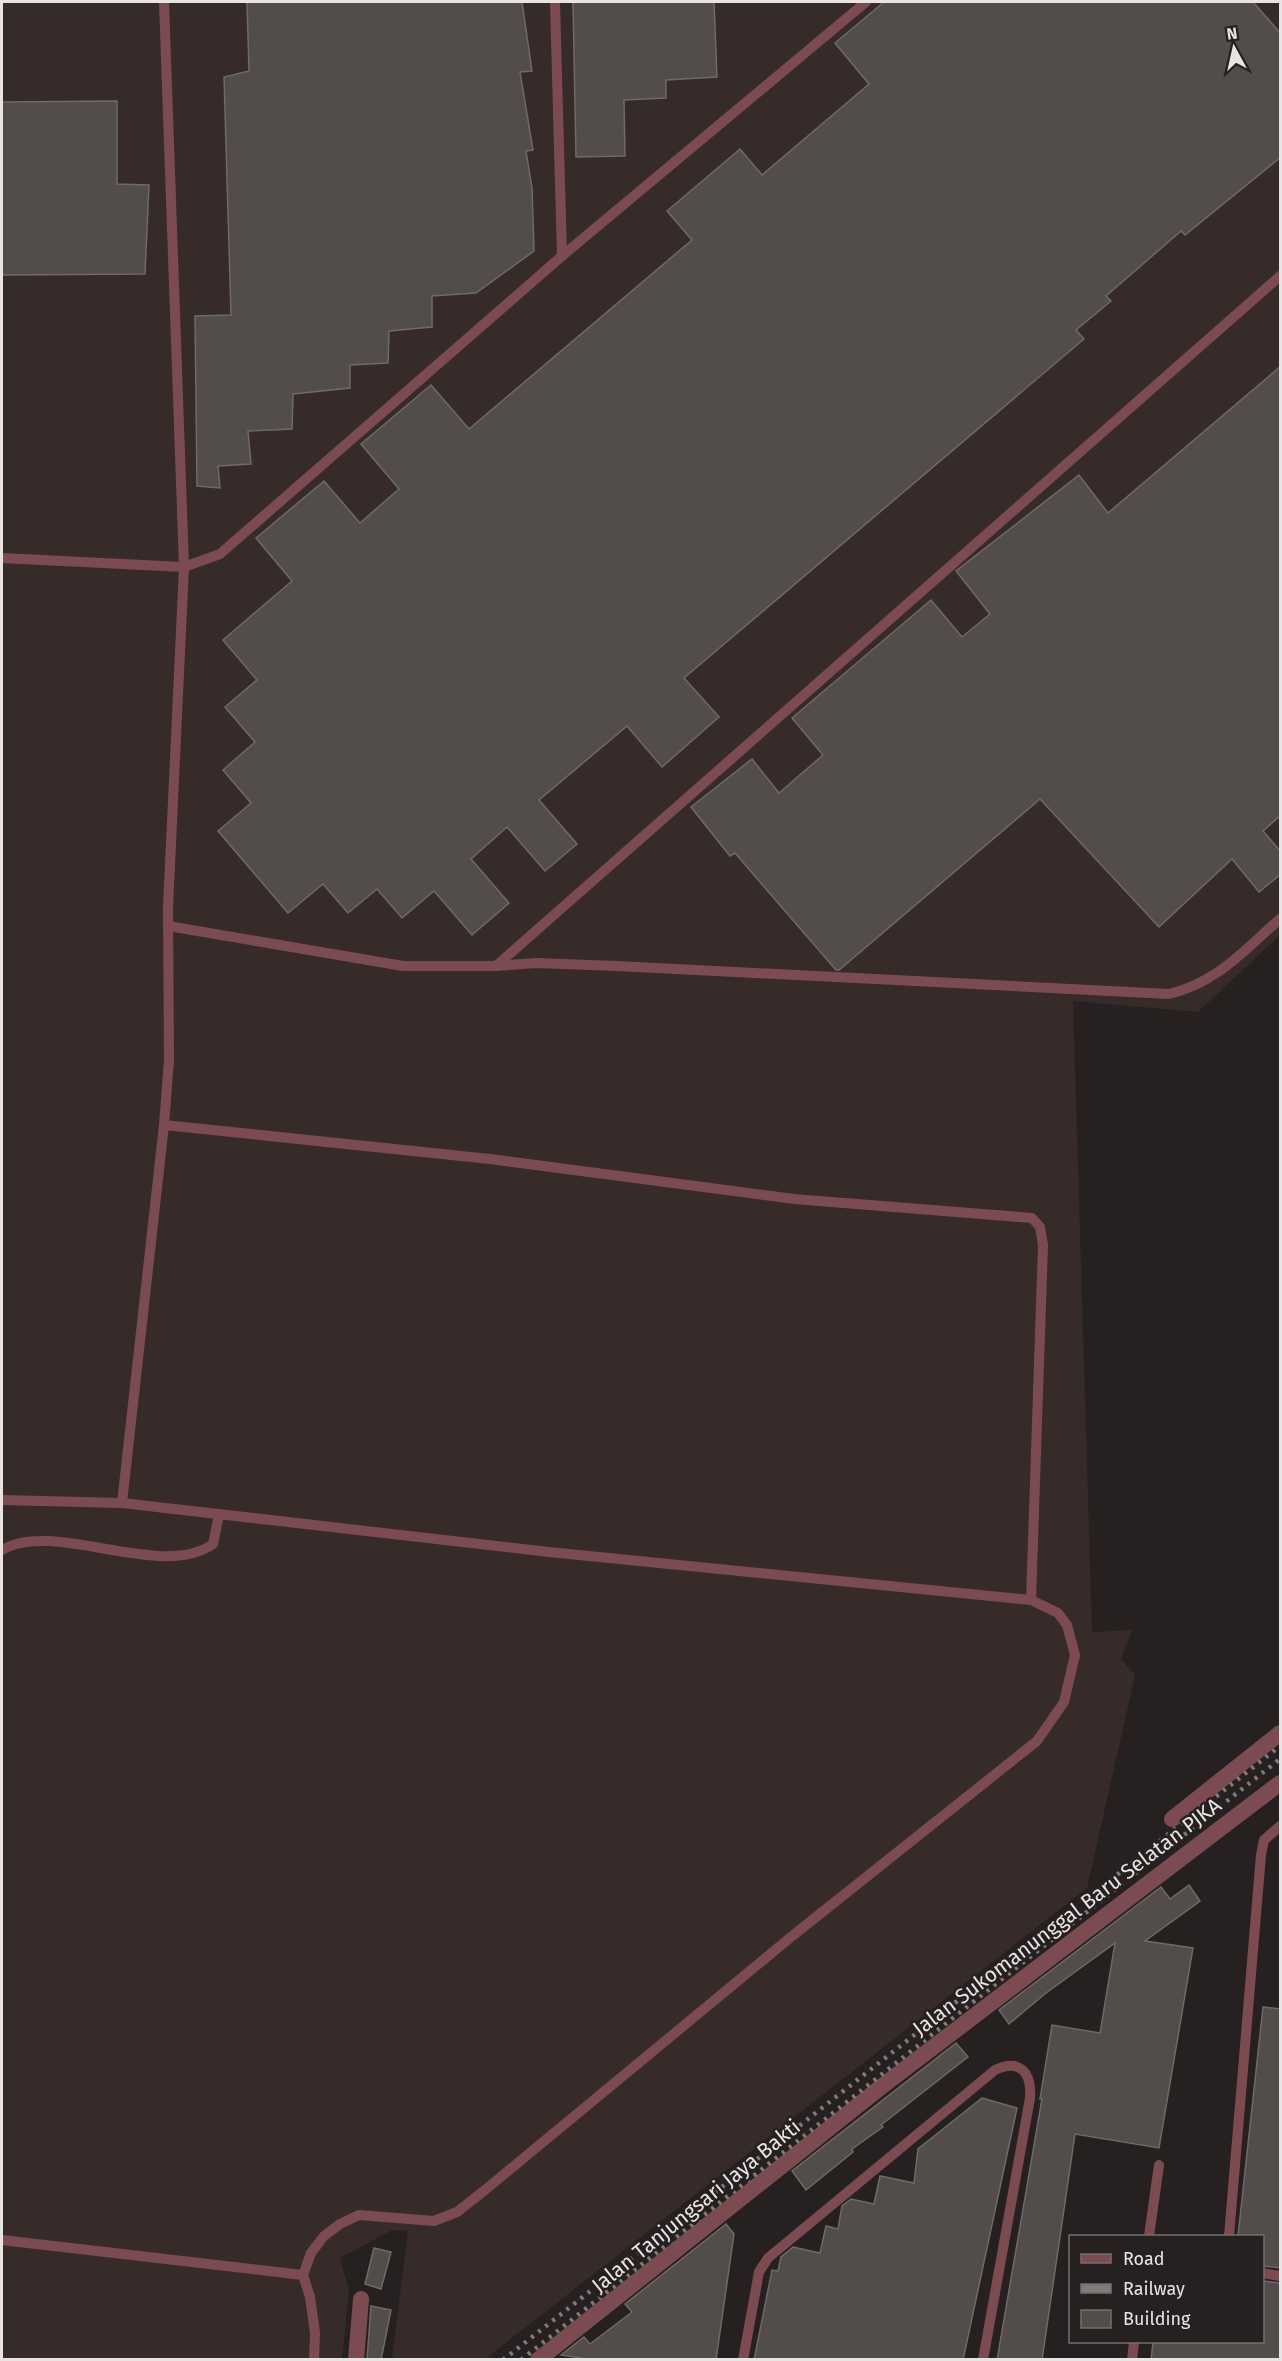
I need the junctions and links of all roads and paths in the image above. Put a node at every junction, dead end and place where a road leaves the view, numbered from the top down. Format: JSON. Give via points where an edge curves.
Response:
{"nodes":[{"id":1,"x":164,"y":2,"type":"edge"},
{"id":2,"x":555,"y":2,"type":"edge"},
{"id":3,"x":866,"y":2,"type":"edge"},
{"id":4,"x":562,"y":256,"type":"junction"},
{"id":5,"x":1281,"y":276,"type":"edge"},
{"id":6,"x":2,"y":558,"type":"edge"},
{"id":7,"x":184,"y":567,"type":"junction"},
{"id":8,"x":1281,"y":919,"type":"edge"},
{"id":9,"x":168,"y":927,"type":"junction"},
{"id":10,"x":496,"y":966,"type":"junction"},
{"id":11,"x":164,"y":1125,"type":"junction"},
{"id":12,"x":2,"y":1500,"type":"edge"},
{"id":13,"x":122,"y":1503,"type":"junction"},
{"id":14,"x":219,"y":1515,"type":"junction"},
{"id":15,"x":2,"y":1550,"type":"edge"},
{"id":16,"x":1031,"y":1600,"type":"junction"},
{"id":17,"x":1281,"y":1733,"type":"edge"},
{"id":18,"x":1281,"y":1783,"type":"edge"},
{"id":19,"x":1172,"y":1819,"type":"dead end"},
{"id":20,"x":1281,"y":1826,"type":"edge"},
{"id":21,"x":881,"y":2087,"type":"joint"},
{"id":22,"x":1159,"y":2165,"type":"dead end"},
{"id":23,"x":1149,"y":2235,"type":"edge"},
{"id":24,"x":1229,"y":2235,"type":"edge"},
{"id":25,"x":2,"y":2240,"type":"edge"},
{"id":26,"x":1264,"y":2273,"type":"edge"},
{"id":27,"x":303,"y":2275,"type":"junction"},
{"id":28,"x":1281,"y":2276,"type":"edge"},
{"id":29,"x":361,"y":2299,"type":"dead end"},
{"id":30,"x":1134,"y":2343,"type":"edge"},
{"id":31,"x":314,"y":2360,"type":"edge"},
{"id":32,"x":356,"y":2360,"type":"edge"},
{"id":33,"x":538,"y":2360,"type":"edge"},
{"id":34,"x":743,"y":2360,"type":"edge"},
{"id":35,"x":983,"y":2360,"type":"edge"},
{"id":36,"x":1131,"y":2360,"type":"edge"}],
"edges":[{"from":1,"to":7,"type":"lane"},
{"from":2,"to":4,"type":"lane"},
{"from":3,"to":4,"type":"lane"},
{"from":4,"to":7,"type":"lane","via":[[220,554]]},
{"from":5,"to":10,"type":"lane"},
{"from":6,"to":7,"type":"lane"},
{"from":7,"to":9,"type":"lane"},
{"from":8,"to":10,"type":"lane","via":[[1216,975],[1194,988],[1168,994],[617,966]]},
{"from":9,"to":10,"type":"lane","via":[[403,966]]},
{"from":9,"to":11,"type":"lane"},
{"from":11,"to":13,"type":"lane"},
{"from":11,"to":16,"type":"lane","via":[[490,1159],[794,1199],[1032,1218],[1040,1227],[1043,1245]]},
{"from":12,"to":13,"type":"lane"},
{"from":13,"to":14,"type":"lane"},
{"from":14,"to":15,"type":"lane","via":[[213,1544],[188,1556],[64,1543],[21,1542]]},
{"from":14,"to":16,"type":"lane"},
{"from":16,"to":27,"type":"lane","via":[[1058,1613],[1067,1625],[1075,1655],[1064,1702],[1037,1741],[457,2212],[434,2221],[359,2215],[324,2236],[311,2253]]},
{"from":17,"to":19,"type":"street"},
{"from":18,"to":21,"type":"street","name":"Jalan Sukomanunggal Baru Selatan PJKA"},
{"from":20,"to":24,"type":"lane","via":[[1264,1840],[1261,1855]]},
{"from":21,"to":33,"type":"street","name":"Jalan Tanjungsari Jaya Bakti"},
{"from":22,"to":23,"type":"lane"},
{"from":25,"to":27,"type":"lane"},
{"from":26,"to":28,"type":"lane"},
{"from":27,"to":31,"type":"lane","via":[[315,2332]]},
{"from":29,"to":32,"type":"street"},
{"from":30,"to":36,"type":"lane"},
{"from":34,"to":35,"type":"lane","via":[[759,2272],[768,2258],[1005,2065],[1025,2073],[1031,2084],[1030,2098]]}]}
